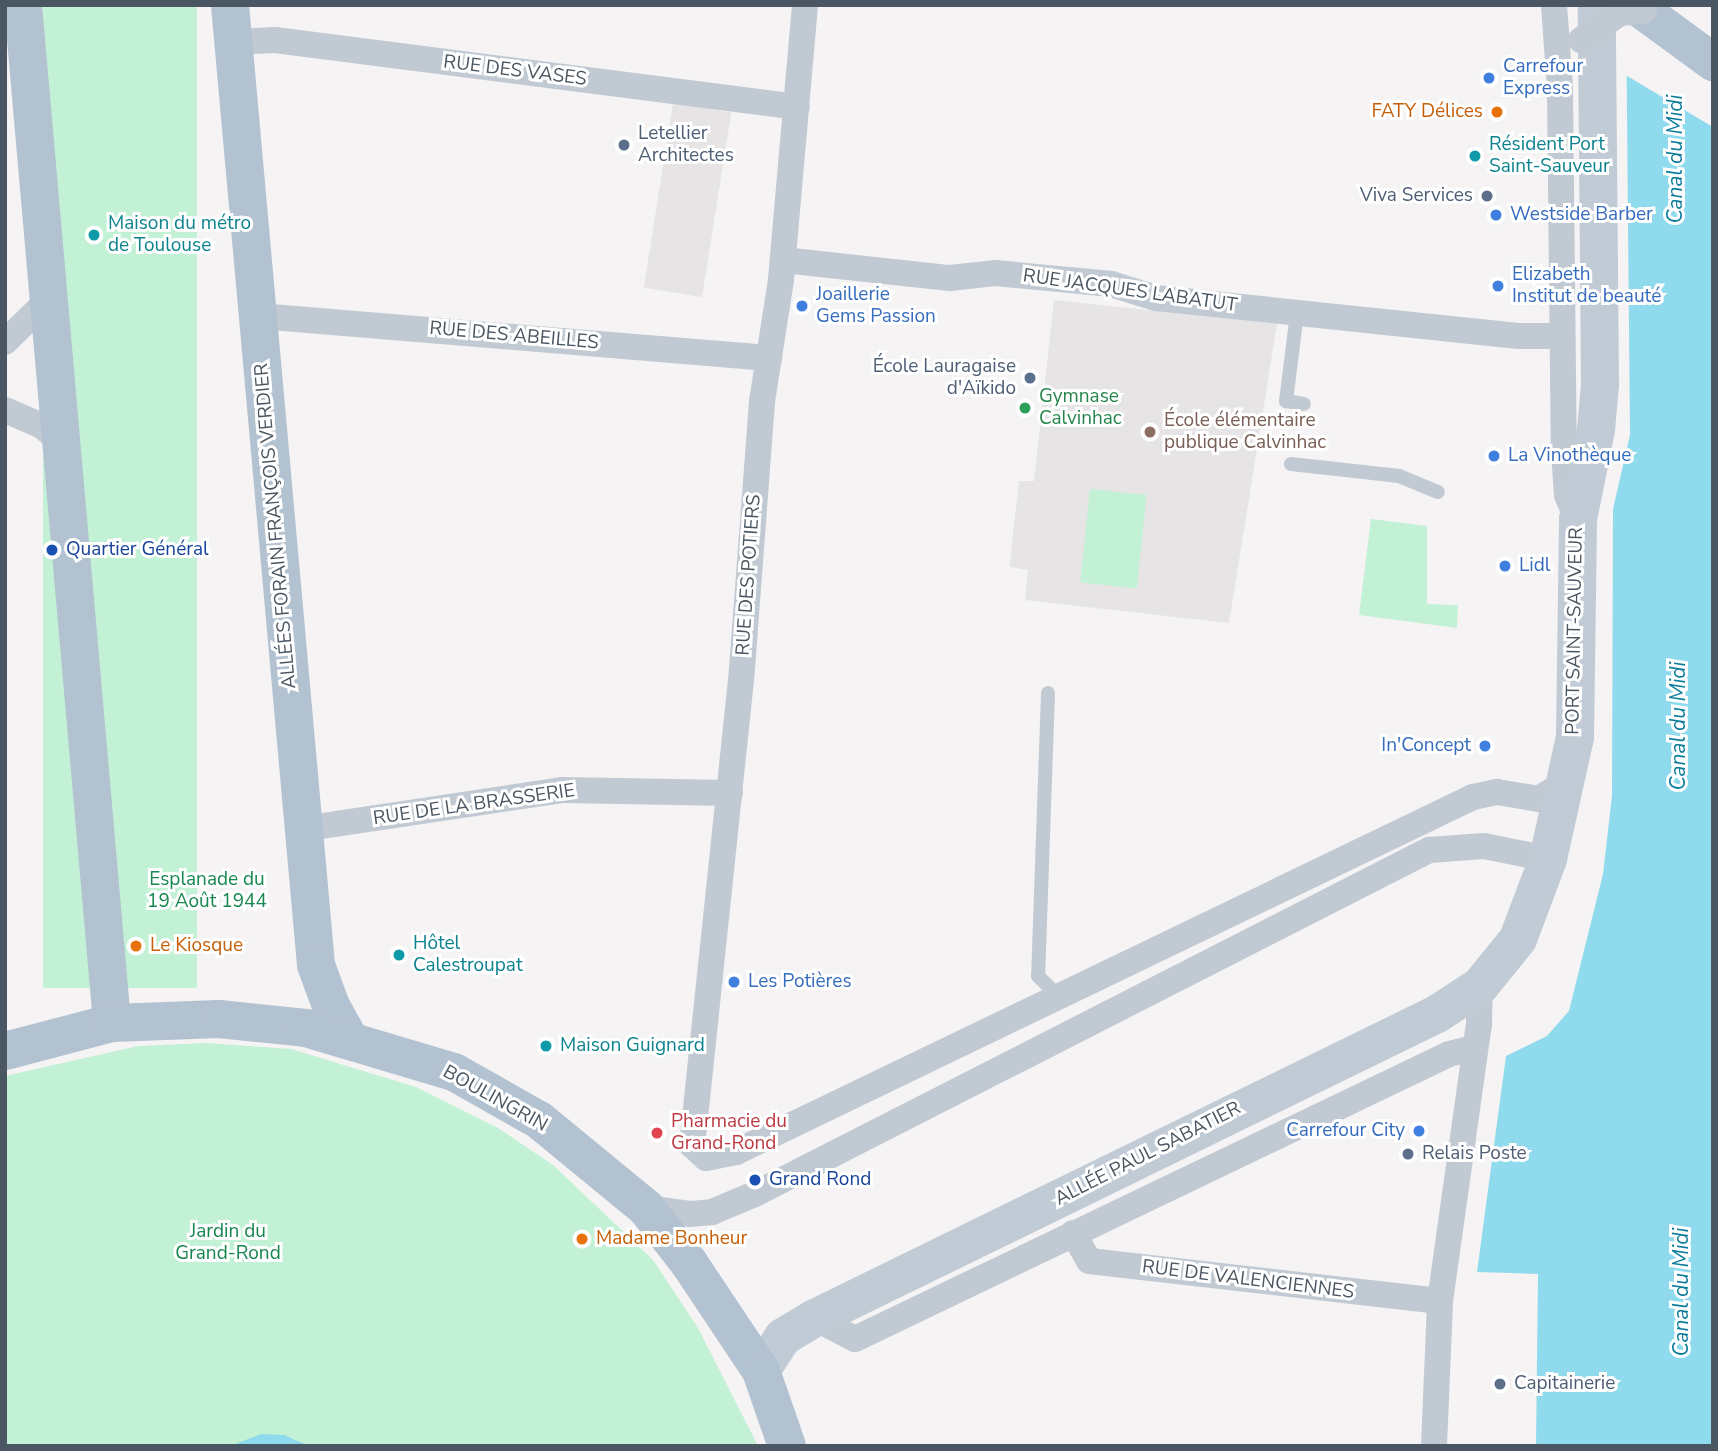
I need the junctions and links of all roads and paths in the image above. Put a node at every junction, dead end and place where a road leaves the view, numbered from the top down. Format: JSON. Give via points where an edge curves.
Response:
{"nodes":[{"id":1,"x":23,"y":5,"type":"edge"},
{"id":2,"x":805,"y":5,"type":"edge"},
{"id":3,"x":1554,"y":5,"type":"edge"},
{"id":4,"x":1597,"y":5,"type":"edge"},
{"id":5,"x":1639,"y":8,"type":"edge"},
{"id":6,"x":231,"y":24,"type":"edge"},
{"id":7,"x":1708,"y":51,"type":"edge"},
{"id":8,"x":1560,"y":88,"type":"junction"},
{"id":9,"x":797,"y":107,"type":"junction"},
{"id":10,"x":783,"y":260,"type":"junction"},
{"id":11,"x":47,"y":300,"type":"junction"},
{"id":12,"x":1297,"y":313,"type":"junction"},
{"id":13,"x":258,"y":316,"type":"junction"},
{"id":14,"x":1560,"y":336,"type":"junction"},
{"id":15,"x":5,"y":342,"type":"edge"},
{"id":16,"x":769,"y":358,"type":"junction"},
{"id":17,"x":1304,"y":404,"type":"dead end"},
{"id":18,"x":5,"y":410,"type":"edge"},
{"id":19,"x":62,"y":443,"type":"junction"},
{"id":20,"x":1291,"y":464,"type":"dead end"},
{"id":21,"x":1438,"y":492,"type":"dead end"},
{"id":22,"x":1577,"y":519,"type":"junction"},
{"id":23,"x":1048,"y":693,"type":"dead end"},
{"id":24,"x":1565,"y":782,"type":"junction"},
{"id":25,"x":730,"y":793,"type":"junction"},
{"id":26,"x":302,"y":829,"type":"junction"},
{"id":27,"x":1548,"y":859,"type":"junction"},
{"id":28,"x":1480,"y":986,"type":"junction"},
{"id":29,"x":1058,"y":996,"type":"junction"},
{"id":30,"x":112,"y":1023,"type":"junction"},
{"id":31,"x":349,"y":1039,"type":"junction"},
{"id":32,"x":1474,"y":1048,"type":"junction"},
{"id":33,"x":5,"y":1052,"type":"edge"},
{"id":34,"x":908,"y":1069,"type":"junction"},
{"id":35,"x":927,"y":1105,"type":"junction"},
{"id":36,"x":646,"y":1208,"type":"junction"},
{"id":37,"x":1073,"y":1233,"type":"junction"},
{"id":38,"x":1440,"y":1301,"type":"junction"},
{"id":39,"x":815,"y":1318,"type":"junction"},
{"id":40,"x":761,"y":1371,"type":"junction"},
{"id":41,"x":787,"y":1446,"type":"edge"},
{"id":42,"x":1434,"y":1446,"type":"edge"}],
"edges":[{"from":1,"to":11,"type":"main road"},
{"from":2,"to":9,"type":"street","name":"RUE DES POTIERS"},
{"from":3,"to":8,"type":"street","name":"PORT SAINT-SAUVEUR"},
{"from":4,"to":22,"type":"main road","via":[[1600,384],[1596,430]]},
{"from":5,"to":7,"type":"main road"},
{"from":5,"to":8,"type":"street","name":"PORT SAINT-SAUVEUR","bridge":true,"via":[[1620,13],[1581,40],[1564,66]]},
{"from":6,"to":9,"type":"street","name":"RUE DES VASES","via":[[275,40]]},
{"from":6,"to":13,"type":"main road","name":"ALLÉES FORAIN FRANÇOIS VERDIER"},
{"from":8,"to":14,"type":"street","name":"PORT SAINT-SAUVEUR"},
{"from":9,"to":10,"type":"street","name":"RUE DES POTIERS"},
{"from":10,"to":12,"type":"street","name":"RUE JACQUES LABATUT","via":[[950,278],[995,273],[1111,284],[1156,298]]},
{"from":10,"to":16,"type":"street","name":"RUE DES POTIERS"},
{"from":11,"to":15,"type":"street"},
{"from":11,"to":19,"type":"main road"},
{"from":12,"to":14,"type":"street","name":"RUE JACQUES LABATUT","via":[[1518,336]]},
{"from":12,"to":17,"type":"lane","via":[[1286,401]]},
{"from":13,"to":16,"type":"street","name":"RUE DES ABEILLES"},
{"from":13,"to":26,"type":"main road","name":"ALLÉES FORAIN FRANÇOIS VERDIER"},
{"from":14,"to":22,"type":"street","name":"PORT SAINT-SAUVEUR","via":[[1567,495]]},
{"from":16,"to":25,"type":"street","name":"RUE DES POTIERS"},
{"from":18,"to":19,"type":"street","via":[[42,426]]},
{"from":19,"to":30,"type":"main road"},
{"from":20,"to":21,"type":"lane","via":[[1399,476]]},
{"from":22,"to":24,"type":"main road","name":"PORT SAINT-SAUVEUR","via":[[1575,737]]},
{"from":23,"to":29,"type":"lane","via":[[1038,976]]},
{"from":24,"to":27,"type":"main road","name":"PORT SAINT-SAUVEUR"},
{"from":24,"to":29,"type":"street","via":[[1539,799],[1497,792],[1474,797]]},
{"from":25,"to":26,"type":"street","name":"RUE DE LA BRASSERIE","via":[[563,790]]},
{"from":25,"to":34,"type":"street","name":"RUE DES POTIERS","via":[[692,1145],[706,1158],[736,1152]]},
{"from":26,"to":31,"type":"main road","name":"ALLÉES FORAIN FRANÇOIS VERDIER","via":[[316,965]]},
{"from":27,"to":28,"type":"main road","name":"PORT SAINT-SAUVEUR","via":[[1518,939]]},
{"from":27,"to":35,"type":"street","via":[[1484,846],[1429,850]]},
{"from":28,"to":32,"type":"street"},
{"from":28,"to":39,"type":"main road","name":"ALLÉE PAUL SABATIER","via":[[1437,1014]]},
{"from":29,"to":34,"type":"street"},
{"from":30,"to":31,"type":"main road","name":"BOULINGRIN","via":[[191,1019],[275,1023]]},
{"from":30,"to":33,"type":"main road","name":"BOULINGRIN"},
{"from":31,"to":36,"type":"main road","name":"BOULINGRIN","via":[[454,1072],[539,1120]]},
{"from":32,"to":37,"type":"street","name":"ALLÉE PAUL SABATIER","via":[[1450,1054]]},
{"from":32,"to":38,"type":"street"},
{"from":34,"to":35,"type":"street"},
{"from":35,"to":36,"type":"street","via":[[712,1212]]},
{"from":36,"to":40,"type":"main road","name":"BOULINGRIN"},
{"from":37,"to":38,"type":"street","name":"RUE DE VALENCIENNES","via":[[1088,1261]]},
{"from":37,"to":39,"type":"street","name":"ALLÉE PAUL SABATIER","via":[[855,1339]]},
{"from":38,"to":42,"type":"street"},
{"from":39,"to":40,"type":"main road","name":"ALLÉE PAUL SABATIER","via":[[783,1337]]},
{"from":40,"to":41,"type":"main road","name":"BOULINGRIN"}]}
